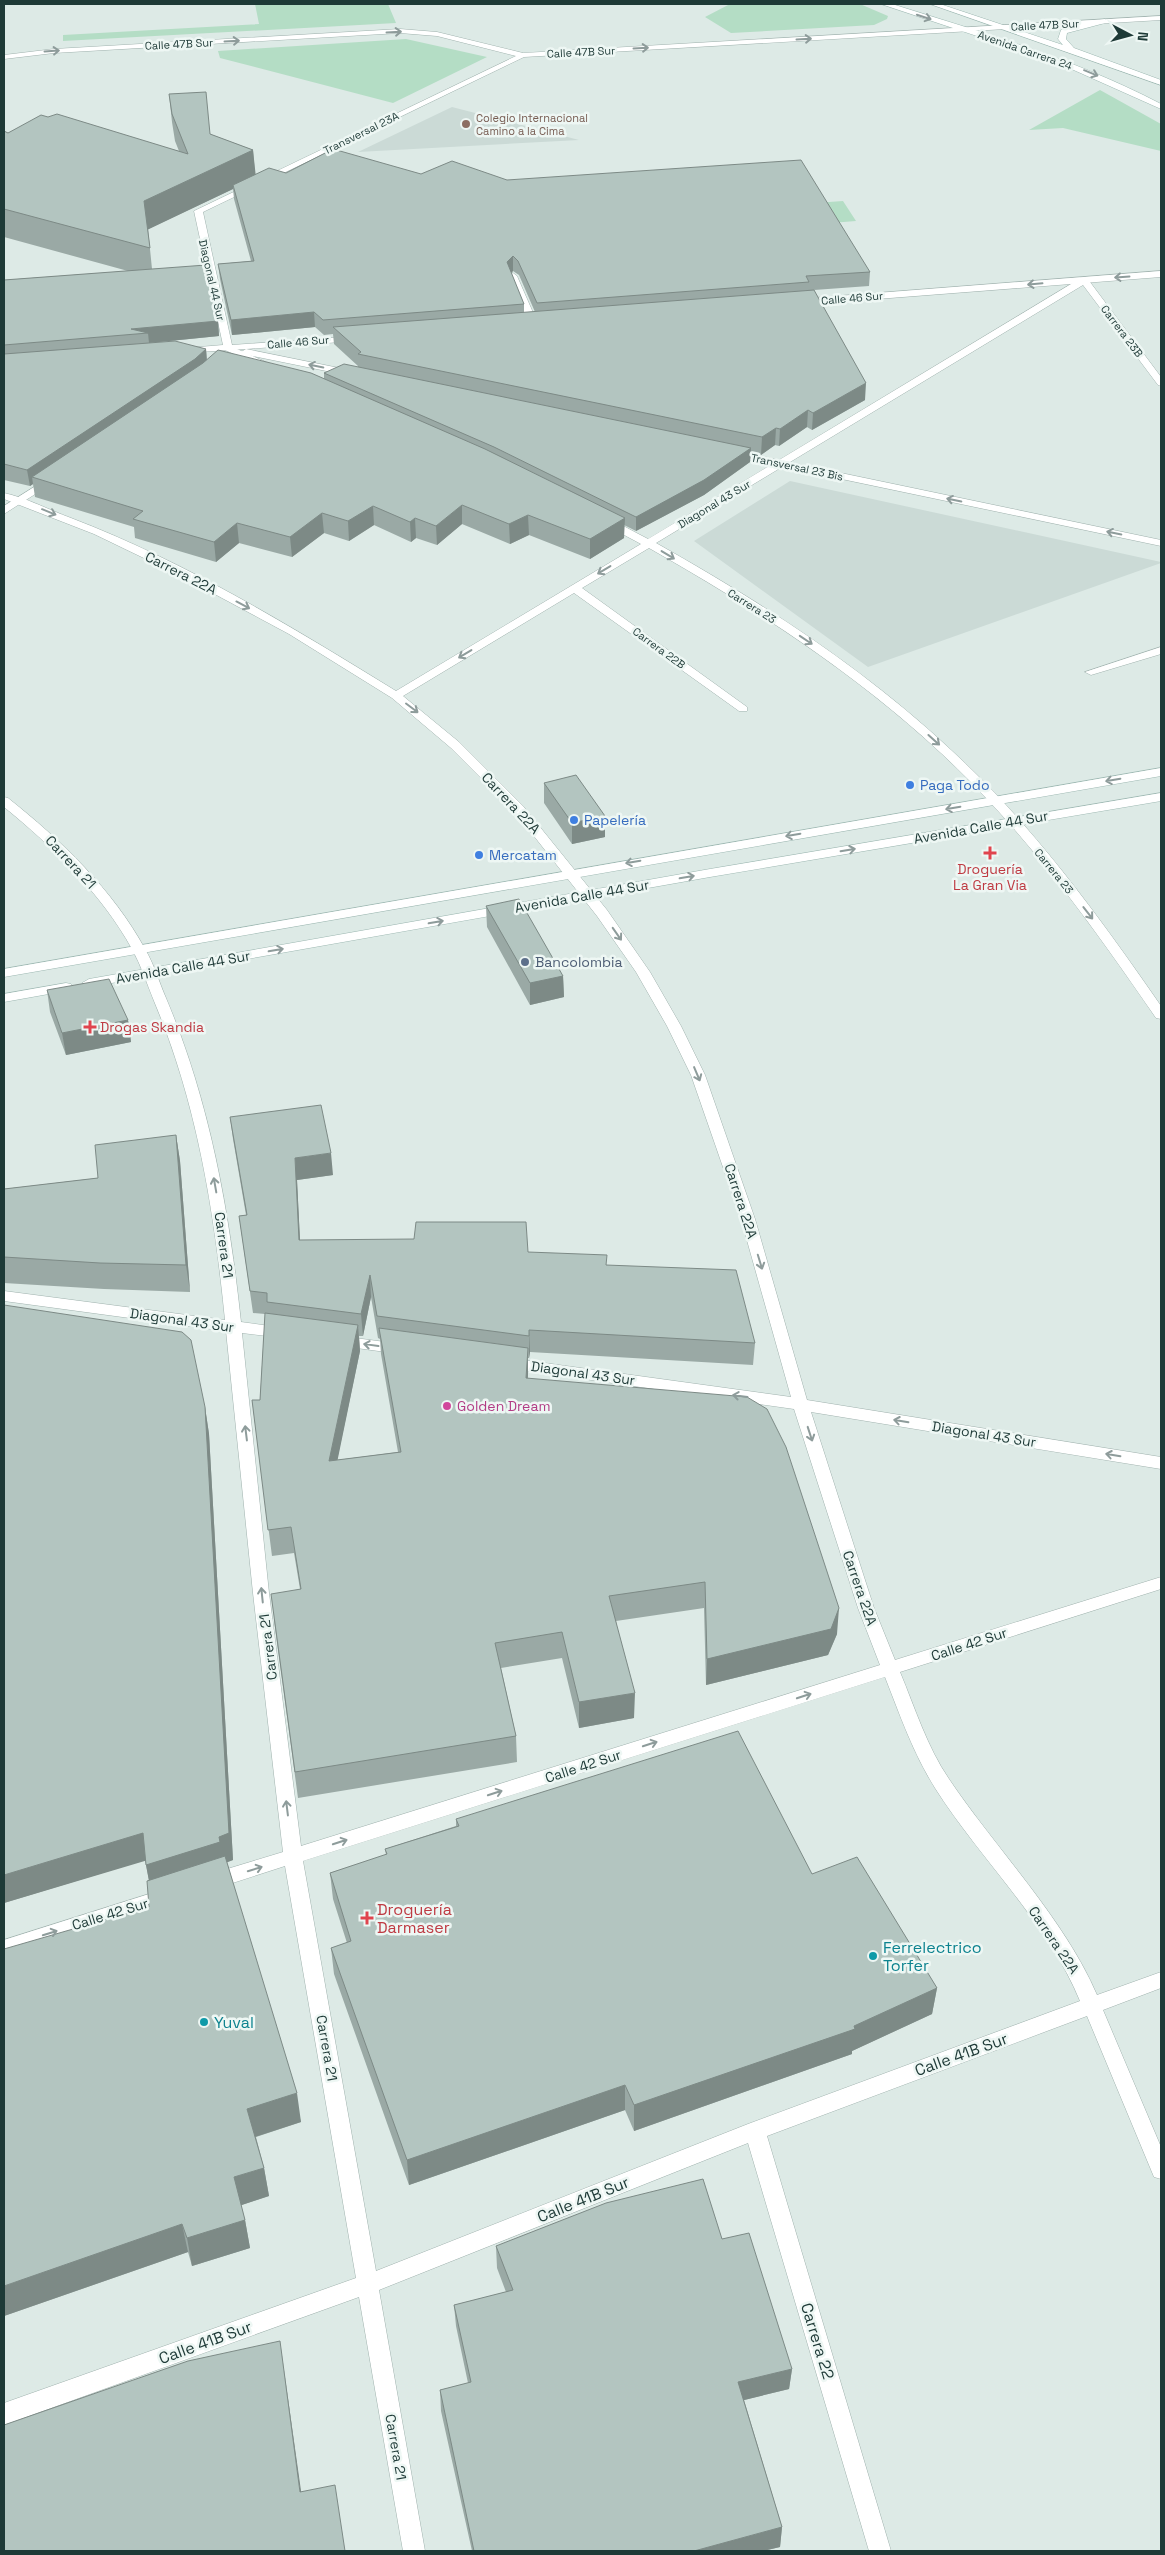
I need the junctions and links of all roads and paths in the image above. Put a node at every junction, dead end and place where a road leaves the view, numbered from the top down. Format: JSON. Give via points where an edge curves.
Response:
{"nodes":[{"id":1,"x":885,"y":4,"type":"edge"},
{"id":2,"x":934,"y":4,"type":"edge"},
{"id":3,"x":1161,"y":18,"type":"edge"},
{"id":4,"x":1102,"y":21,"type":"junction"},
{"id":5,"x":1003,"y":27,"type":"junction"},
{"id":6,"x":962,"y":29,"type":"junction"},
{"id":7,"x":1071,"y":50,"type":"junction"},
{"id":8,"x":523,"y":55,"type":"junction"},
{"id":9,"x":4,"y":57,"type":"edge"},
{"id":10,"x":1161,"y":83,"type":"edge"},
{"id":11,"x":1161,"y":107,"type":"edge"},
{"id":12,"x":198,"y":211,"type":"joint"},
{"id":13,"x":1161,"y":274,"type":"edge"},
{"id":14,"x":513,"y":276,"type":"edge"},
{"id":15,"x":1084,"y":280,"type":"junction"},
{"id":16,"x":789,"y":303,"type":"edge"},
{"id":17,"x":533,"y":324,"type":"edge"},
{"id":18,"x":364,"y":337,"type":"edge"},
{"id":19,"x":228,"y":348,"type":"junction"},
{"id":20,"x":175,"y":352,"type":"edge"},
{"id":21,"x":221,"y":360,"type":"edge"},
{"id":22,"x":274,"y":369,"type":"edge"},
{"id":23,"x":361,"y":375,"type":"edge"},
{"id":24,"x":1161,"y":383,"type":"edge"},
{"id":25,"x":722,"y":451,"type":"edge"},
{"id":26,"x":781,"y":463,"type":"junction"},
{"id":27,"x":61,"y":472,"type":"edge"},
{"id":28,"x":4,"y":496,"type":"edge"},
{"id":29,"x":19,"y":500,"type":"junction"},
{"id":30,"x":4,"y":511,"type":"edge"},
{"id":31,"x":597,"y":516,"type":"edge"},
{"id":32,"x":649,"y":543,"type":"junction"},
{"id":33,"x":1161,"y":543,"type":"edge"},
{"id":34,"x":575,"y":588,"type":"junction"},
{"id":35,"x":1161,"y":650,"type":"edge"},
{"id":36,"x":1091,"y":672,"type":"dead end"},
{"id":37,"x":396,"y":696,"type":"junction"},
{"id":38,"x":743,"y":709,"type":"dead end"},
{"id":39,"x":1161,"y":772,"type":"edge"},
{"id":40,"x":1161,"y":797,"type":"edge"},
{"id":41,"x":4,"y":801,"type":"edge"},
{"id":42,"x":994,"y":801,"type":"junction"},
{"id":43,"x":1014,"y":822,"type":"junction"},
{"id":44,"x":572,"y":873,"type":"junction"},
{"id":45,"x":588,"y":894,"type":"junction"},
{"id":46,"x":139,"y":949,"type":"junction"},
{"id":47,"x":4,"y":973,"type":"edge"},
{"id":48,"x":149,"y":973,"type":"junction"},
{"id":49,"x":4,"y":998,"type":"edge"},
{"id":50,"x":1161,"y":1015,"type":"edge"},
{"id":51,"x":4,"y":1296,"type":"edge"},
{"id":52,"x":234,"y":1326,"type":"junction"},
{"id":53,"x":301,"y":1336,"type":"edge"},
{"id":54,"x":321,"y":1338,"type":"edge"},
{"id":55,"x":418,"y":1351,"type":"edge"},
{"id":56,"x":495,"y":1361,"type":"edge"},
{"id":57,"x":801,"y":1405,"type":"junction"},
{"id":58,"x":1161,"y":1462,"type":"edge"},
{"id":59,"x":1161,"y":1583,"type":"edge"},
{"id":60,"x":889,"y":1669,"type":"junction"},
{"id":61,"x":293,"y":1857,"type":"junction"},
{"id":62,"x":4,"y":1948,"type":"edge"},
{"id":63,"x":1161,"y":1980,"type":"edge"},
{"id":64,"x":1093,"y":2005,"type":"junction"},
{"id":65,"x":755,"y":2130,"type":"junction"},
{"id":66,"x":1161,"y":2170,"type":"edge"},
{"id":67,"x":368,"y":2284,"type":"junction"},
{"id":68,"x":4,"y":2414,"type":"edge"},
{"id":69,"x":414,"y":2551,"type":"edge"},
{"id":70,"x":880,"y":2551,"type":"edge"}],
"edges":[{"from":1,"to":6,"type":"street","name":"Avenida Carrera 24","one_way":true},
{"from":2,"to":5,"type":"street","name":"Avenida Carrera 24"},
{"from":3,"to":4,"type":"street","name":"Calle 47B Sur"},
{"from":4,"to":5,"type":"street","name":"Calle 47B Sur"},
{"from":4,"to":7,"type":"street","via":[[1064,32],[1062,39]]},
{"from":5,"to":6,"type":"street","name":"Calle 47B Sur"},
{"from":5,"to":7,"type":"street","name":"Avenida Carrera 24"},
{"from":8,"to":6,"type":"street","name":"Calle 47B Sur","one_way":true},
{"from":6,"to":11,"type":"street","name":"Avenida Carrera 24","one_way":true,"via":[[1084,71]]},
{"from":7,"to":10,"type":"street","name":"Avenida Carrera 24"},
{"from":9,"to":8,"type":"street","name":"Calle 47B Sur","one_way":true,"via":[[54,51],[400,31],[437,34]]},
{"from":8,"to":12,"type":"street","name":"Transversal 23A"},
{"from":12,"to":19,"type":"street","name":"Diagonal 44 Sur"},
{"from":13,"to":15,"type":"street","name":"Calle 46 Sur","one_way":true},
{"from":14,"to":17,"type":"street"},
{"from":15,"to":16,"type":"street","name":"Calle 46 Sur","one_way":true},
{"from":15,"to":24,"type":"street","name":"Carrera 23B"},
{"from":15,"to":26,"type":"street","name":"Diagonal 43 Sur"},
{"from":18,"to":19,"type":"street","name":"Calle 46 Sur"},
{"from":19,"to":20,"type":"street","name":"Calle 46 Sur"},
{"from":19,"to":21,"type":"street"},
{"from":19,"to":22,"type":"street"},
{"from":23,"to":19,"type":"street","one_way":true},
{"from":25,"to":26,"type":"street","name":"Transversal 23 Bis"},
{"from":26,"to":32,"type":"street","name":"Diagonal 43 Sur"},
{"from":33,"to":26,"type":"street","name":"Transversal 23 Bis","one_way":true},
{"from":27,"to":29,"type":"street"},
{"from":28,"to":29,"type":"street","name":"Carrera 22A"},
{"from":29,"to":30,"type":"street"},
{"from":29,"to":37,"type":"street","name":"Carrera 22A","one_way":true,"via":[[98,532],[185,574],[293,632]]},
{"from":31,"to":32,"type":"street","name":"Carrera 23"},
{"from":32,"to":34,"type":"street","name":"Diagonal 43 Sur","one_way":true},
{"from":32,"to":42,"type":"street","name":"Carrera 23","one_way":true,"via":[[847,667],[947,752]]},
{"from":34,"to":37,"type":"street","name":"Diagonal 43 Sur","one_way":true},
{"from":34,"to":38,"type":"street","name":"Carrera 22B"},
{"from":35,"to":36,"type":"street"},
{"from":37,"to":44,"type":"street","name":"Carrera 22A","one_way":true,"via":[[455,744],[519,809]]},
{"from":39,"to":42,"type":"street","name":"Avenida Calle 44 Sur","one_way":true},
{"from":40,"to":43,"type":"street","name":"Avenida Calle 44 Sur"},
{"from":41,"to":46,"type":"street","name":"Carrera 21","via":[[44,833],[96,887]]},
{"from":42,"to":43,"type":"street","name":"Carrera 23"},
{"from":42,"to":44,"type":"street","name":"Avenida Calle 44 Sur","one_way":true},
{"from":45,"to":43,"type":"street","name":"Avenida Calle 44 Sur","one_way":true},
{"from":43,"to":50,"type":"street","name":"Carrera 23","one_way":true,"via":[[1111,943]]},
{"from":44,"to":45,"type":"street","name":"Carrera 22A"},
{"from":44,"to":46,"type":"street","name":"Avenida Calle 44 Sur"},
{"from":48,"to":45,"type":"street","name":"Avenida Calle 44 Sur","one_way":true},
{"from":45,"to":57,"type":"street","name":"Carrera 22A","one_way":true,"via":[[644,972],[698,1075],[748,1219]]},
{"from":46,"to":47,"type":"street","name":"Avenida Calle 44 Sur"},
{"from":46,"to":48,"type":"street","name":"Carrera 21"},
{"from":48,"to":49,"type":"street","name":"Avenida Calle 44 Sur"},
{"from":52,"to":48,"type":"street","name":"Carrera 21","one_way":true,"via":[[224,1236],[210,1155],[179,1044]]},
{"from":51,"to":52,"type":"street","name":"Diagonal 43 Sur"},
{"from":52,"to":53,"type":"street","name":"Diagonal 43 Sur"},
{"from":61,"to":52,"type":"street","name":"Carrera 21","one_way":true},
{"from":55,"to":54,"type":"street","one_way":true},
{"from":57,"to":56,"type":"street","name":"Diagonal 43 Sur","one_way":true},
{"from":58,"to":57,"type":"street","name":"Diagonal 43 Sur","one_way":true},
{"from":57,"to":60,"type":"street","name":"Carrera 22A","one_way":true,"via":[[866,1608]]},
{"from":59,"to":60,"type":"street","name":"Calle 42 Sur"},
{"from":61,"to":60,"type":"street","name":"Calle 42 Sur","one_way":true},
{"from":60,"to":64,"type":"street","name":"Carrera 22A","via":[[925,1756],[1047,1927],[1078,1973]]},
{"from":62,"to":61,"type":"street","name":"Calle 42 Sur","one_way":true},
{"from":61,"to":67,"type":"street","name":"Carrera 21"},
{"from":63,"to":64,"type":"street","name":"Calle 41B Sur"},
{"from":64,"to":65,"type":"street","name":"Calle 41B Sur"},
{"from":64,"to":66,"type":"street","name":"Carrera 22A"},
{"from":65,"to":67,"type":"street","name":"Calle 41B Sur"},
{"from":65,"to":70,"type":"street","name":"Carrera 22"},
{"from":67,"to":68,"type":"street","name":"Calle 41B Sur"},
{"from":67,"to":69,"type":"street","name":"Carrera 21"}]}
